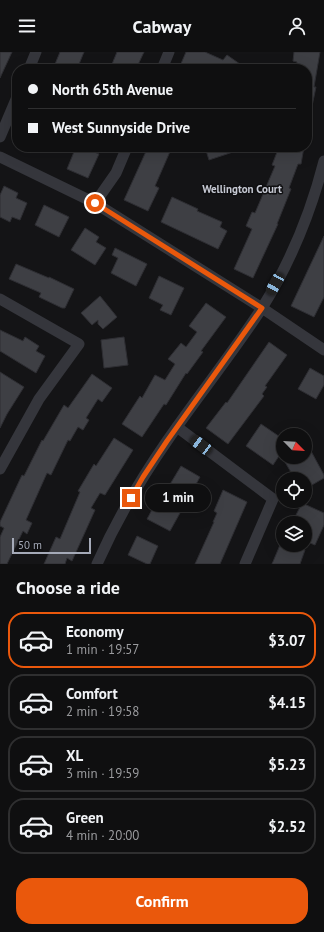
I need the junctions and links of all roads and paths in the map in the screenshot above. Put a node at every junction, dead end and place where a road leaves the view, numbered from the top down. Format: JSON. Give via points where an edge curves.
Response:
{"nodes":[{"id":1,"x":36,"y":52,"type":"edge"},
{"id":2,"x":169,"y":52,"type":"edge"},
{"id":3,"x":31,"y":64,"type":"edge"},
{"id":4,"x":164,"y":64,"type":"edge"},
{"id":5,"x":12,"y":109,"type":"edge"},
{"id":6,"x":0,"y":137,"type":"edge"},
{"id":7,"x":125,"y":152,"type":"edge"},
{"id":8,"x":0,"y":157,"type":"edge"},
{"id":9,"x":324,"y":161,"type":"edge"},
{"id":10,"x":95,"y":203,"type":"junction"},
{"id":11,"x":0,"y":300,"type":"edge"},
{"id":12,"x":262,"y":308,"type":"junction"},
{"id":13,"x":324,"y":350,"type":"edge"},
{"id":14,"x":177,"y":427,"type":"junction"},
{"id":15,"x":0,"y":469,"type":"edge"},
{"id":16,"x":97,"y":564,"type":"edge"},
{"id":17,"x":244,"y":564,"type":"edge"}],
"edges":[{"from":1,"to":3,"type":"street"},
{"from":2,"to":4,"type":"street"},
{"from":5,"to":6,"type":"street"},
{"from":7,"to":10,"type":"street","via":[[116,173]]},
{"from":8,"to":10,"type":"street"},
{"from":9,"to":12,"type":"street","via":[[297,240]]},
{"from":10,"to":12,"type":"street"},
{"from":11,"to":15,"type":"street","via":[[79,344],[39,399]]},
{"from":12,"to":13,"type":"street"},
{"from":12,"to":14,"type":"street"},
{"from":14,"to":16,"type":"street","via":[[143,477]]},
{"from":14,"to":17,"type":"street","via":[[273,499]]}]}
